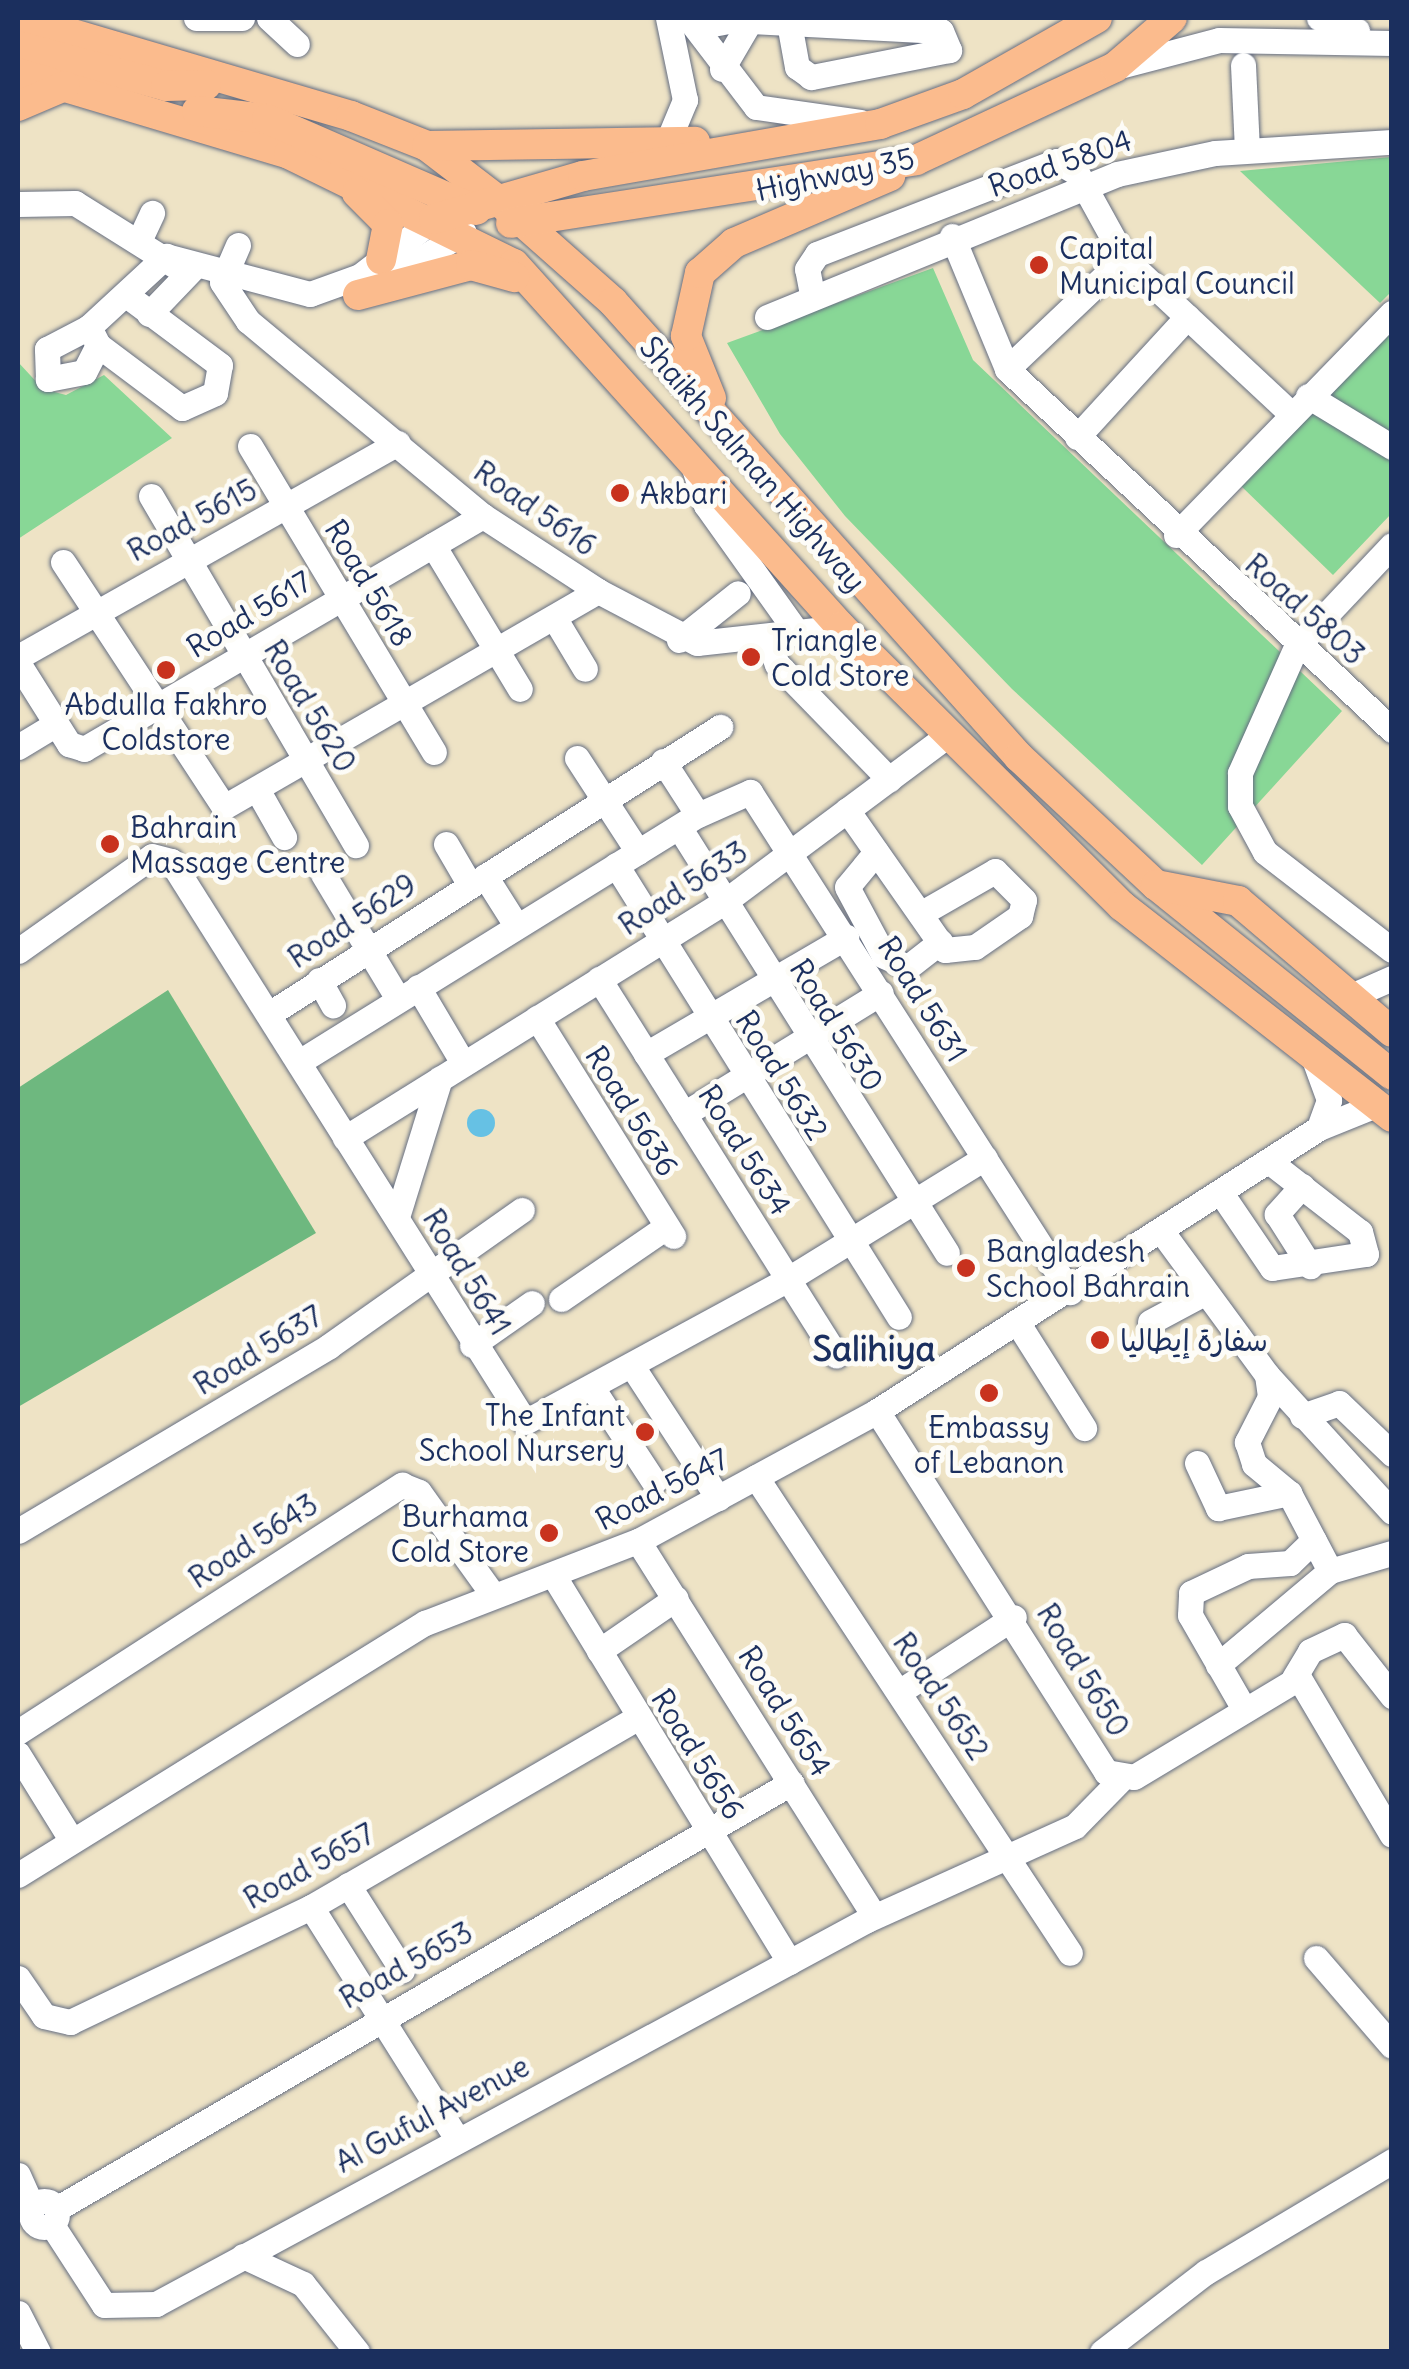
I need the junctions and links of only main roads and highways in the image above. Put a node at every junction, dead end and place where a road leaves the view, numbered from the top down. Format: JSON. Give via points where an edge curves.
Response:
{"nodes":[{"id":1,"x":18,"y":18,"type":"edge"},
{"id":2,"x":70,"y":18,"type":"edge"},
{"id":3,"x":1096,"y":18,"type":"edge"},
{"id":4,"x":1172,"y":18,"type":"edge"},
{"id":5,"x":18,"y":46,"type":"edge"},
{"id":6,"x":126,"y":50,"type":"junction"},
{"id":7,"x":18,"y":73,"type":"edge"},
{"id":8,"x":229,"y":84,"type":"junction"},
{"id":9,"x":64,"y":86,"type":"junction"},
{"id":10,"x":18,"y":106,"type":"edge"},
{"id":11,"x":176,"y":114,"type":"junction"},
{"id":12,"x":793,"y":141,"type":"junction"},
{"id":13,"x":427,"y":146,"type":"junction"},
{"id":14,"x":290,"y":154,"type":"junction"},
{"id":15,"x":916,"y":160,"type":"junction"},
{"id":16,"x":500,"y":200,"type":"junction"},
{"id":17,"x":466,"y":220,"type":"junction"},
{"id":18,"x":523,"y":221,"type":"junction"},
{"id":19,"x":380,"y":259,"type":"road end"},
{"id":20,"x":543,"y":294,"type":"junction"},
{"id":21,"x":358,"y":295,"type":"road end"},
{"id":22,"x":739,"y":443,"type":"junction"},
{"id":23,"x":1156,"y":885,"type":"junction"},
{"id":24,"x":1388,"y":1029,"type":"edge"},
{"id":25,"x":1392,"y":1075,"type":"edge"},
{"id":26,"x":1384,"y":1111,"type":"edge"}],
"edges":[{"from":1,"to":6,"type":"main road","name":"Shaikh Salman Highway"},
{"from":2,"to":6,"type":"main road"},
{"from":3,"to":12,"type":"main road","name":"Highway 35","via":[[963,94],[880,124]]},
{"from":4,"to":15,"type":"main road","name":"Highway 35","via":[[1115,67]]},
{"from":5,"to":8,"type":"main road","via":[[166,86]]},
{"from":6,"to":8,"type":"main road","name":"Shaikh Salman Highway"},
{"from":7,"to":9,"type":"main road","name":"Shaikh Salman Highway"},
{"from":8,"to":13,"type":"main road","name":"Shaikh Salman Highway"},
{"from":9,"to":10,"type":"main road"},
{"from":9,"to":11,"type":"main road","name":"Shaikh Salman Highway"},
{"from":11,"to":14,"type":"main road","name":"Shaikh Salman Highway"},
{"from":11,"to":17,"type":"main road","via":[[268,119]]},
{"from":12,"to":13,"type":"main road"},
{"from":12,"to":16,"type":"main road","name":"Highway 35"},
{"from":13,"to":16,"type":"main road","name":"Shaikh Salman Highway"},
{"from":14,"to":17,"type":"main road","name":"Shaikh Salman Highway","via":[[434,220]]},
{"from":14,"to":19,"type":"main road","via":[[382,213]]},
{"from":15,"to":18,"type":"main road","name":"Highway 35"},
{"from":15,"to":22,"type":"main road","via":[[862,192],[734,243],[700,274],[686,336]]},
{"from":16,"to":17,"type":"main road","name":"Highway 35"},
{"from":16,"to":18,"type":"main road","name":"Shaikh Salman Highway"},
{"from":17,"to":18,"type":"main road","name":"Highway 35"},
{"from":17,"to":20,"type":"main road","name":"Shaikh Salman Highway"},
{"from":18,"to":22,"type":"main road","name":"Shaikh Salman Highway","via":[[613,302]]},
{"from":20,"to":21,"type":"main road","via":[[471,266]]},
{"from":20,"to":26,"type":"main road","name":"Shaikh Salman Highway","via":[[840,627],[1122,906]]},
{"from":22,"to":23,"type":"main road","name":"Shaikh Salman Highway","via":[[1006,743]]},
{"from":23,"to":24,"type":"main road","via":[[1238,902]]},
{"from":23,"to":25,"type":"main road","name":"Shaikh Salman Highway"}]}
